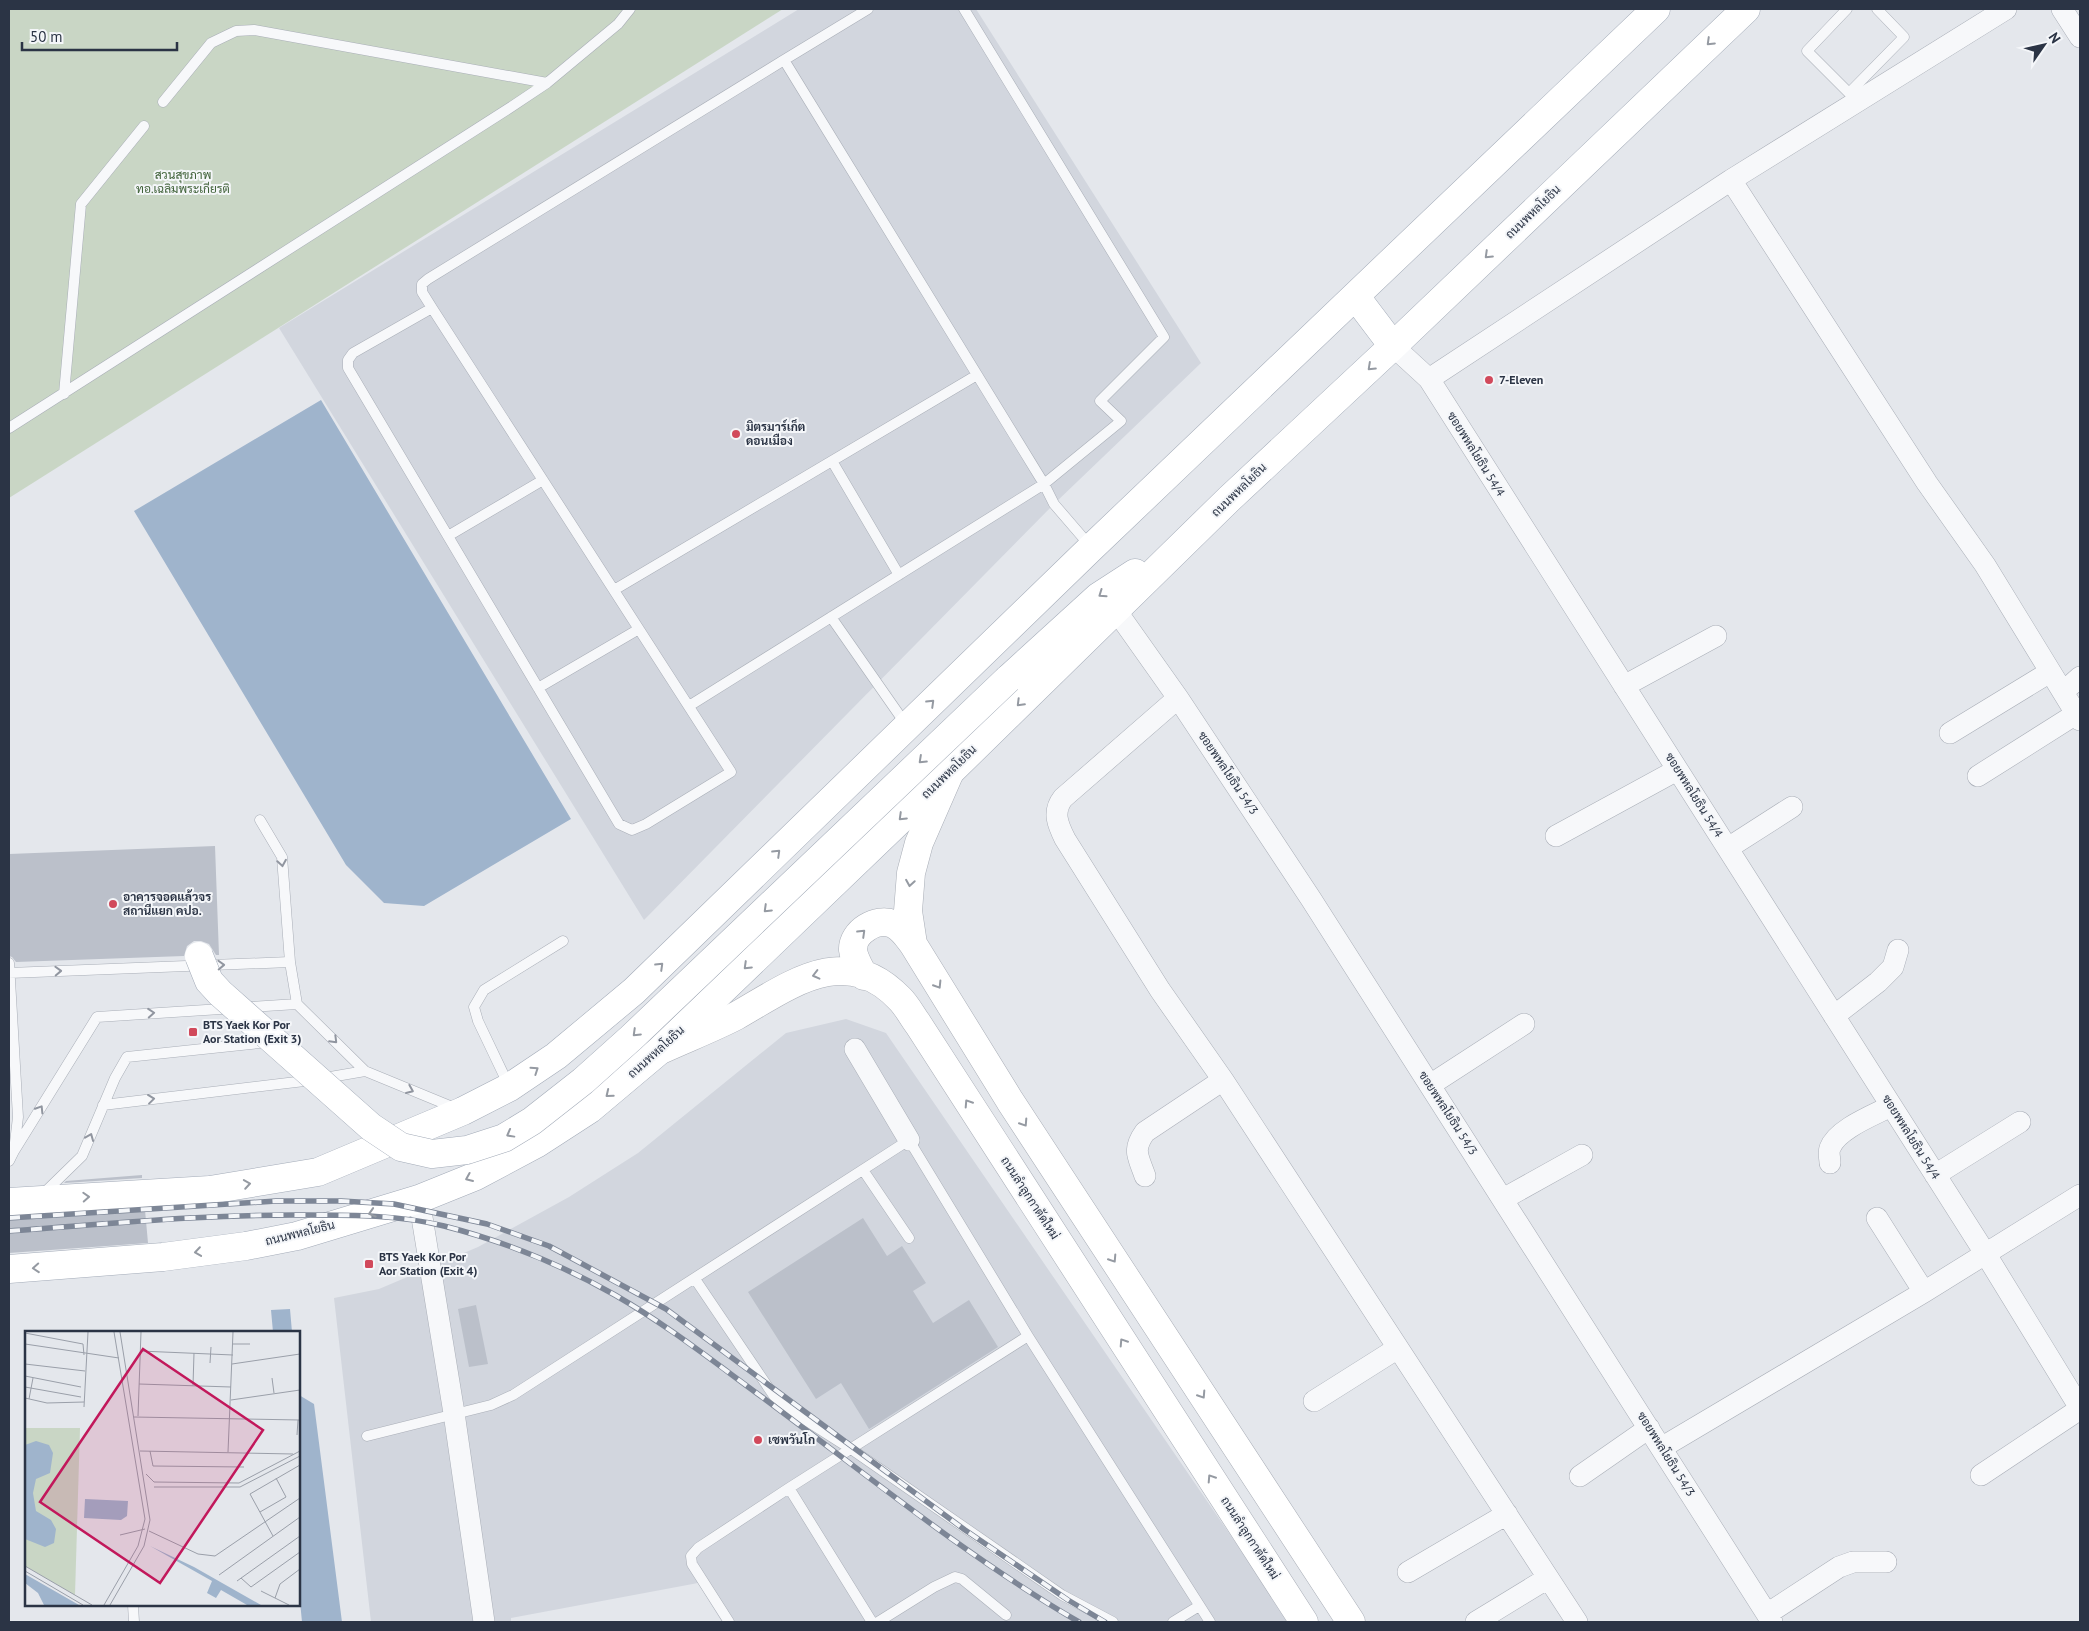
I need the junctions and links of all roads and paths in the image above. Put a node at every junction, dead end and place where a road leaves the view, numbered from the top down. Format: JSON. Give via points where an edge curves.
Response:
{"nodes":[{"id":1,"x":630,"y":9,"type":"edge"},
{"id":2,"x":868,"y":9,"type":"edge"},
{"id":3,"x":964,"y":9,"type":"edge"},
{"id":4,"x":1656,"y":9,"type":"edge"},
{"id":5,"x":1746,"y":9,"type":"edge"},
{"id":6,"x":1847,"y":9,"type":"edge"},
{"id":7,"x":1877,"y":9,"type":"edge"},
{"id":8,"x":2006,"y":9,"type":"edge"},
{"id":9,"x":2062,"y":9,"type":"edge"},
{"id":10,"x":2080,"y":37,"type":"edge"},
{"id":11,"x":784,"y":60,"type":"junction"},
{"id":12,"x":547,"y":83,"type":"junction"},
{"id":13,"x":163,"y":102,"type":"dead end"},
{"id":14,"x":144,"y":126,"type":"dead end"},
{"id":15,"x":1731,"y":180,"type":"junction"},
{"id":16,"x":1356,"y":297,"type":"junction"},
{"id":17,"x":432,"y":308,"type":"junction"},
{"id":18,"x":1393,"y":346,"type":"junction"},
{"id":19,"x":978,"y":375,"type":"junction"},
{"id":20,"x":1429,"y":379,"type":"junction"},
{"id":21,"x":64,"y":394,"type":"junction"},
{"id":22,"x":9,"y":428,"type":"edge"},
{"id":23,"x":832,"y":462,"type":"junction"},
{"id":24,"x":543,"y":480,"type":"junction"},
{"id":25,"x":1044,"y":484,"type":"junction"},
{"id":26,"x":448,"y":536,"type":"junction"},
{"id":27,"x":1188,"y":540,"type":"junction"},
{"id":28,"x":1092,"y":548,"type":"junction"},
{"id":29,"x":899,"y":575,"type":"junction"},
{"id":30,"x":614,"y":590,"type":"junction"},
{"id":31,"x":1115,"y":609,"type":"junction"},
{"id":32,"x":831,"y":617,"type":"junction"},
{"id":33,"x":639,"y":629,"type":"junction"},
{"id":34,"x":1716,"y":636,"type":"dead end"},
{"id":35,"x":2050,"y":672,"type":"junction"},
{"id":36,"x":2080,"y":677,"type":"edge"},
{"id":37,"x":1624,"y":686,"type":"junction"},
{"id":38,"x":538,"y":688,"type":"junction"},
{"id":39,"x":2063,"y":692,"type":"junction"},
{"id":40,"x":1178,"y":698,"type":"junction"},
{"id":41,"x":689,"y":706,"type":"junction"},
{"id":42,"x":2078,"y":717,"type":"edge"},
{"id":43,"x":907,"y":726,"type":"junction"},
{"id":44,"x":1950,"y":733,"type":"dead end"},
{"id":45,"x":1677,"y":770,"type":"junction"},
{"id":46,"x":950,"y":772,"type":"junction"},
{"id":47,"x":1978,"y":776,"type":"dead end"},
{"id":48,"x":1792,"y":807,"type":"dead end"},
{"id":49,"x":260,"y":820,"type":"dead end"},
{"id":50,"x":1556,"y":836,"type":"dead end"},
{"id":51,"x":1728,"y":848,"type":"junction"},
{"id":52,"x":563,"y":941,"type":"dead end"},
{"id":53,"x":912,"y":944,"type":"junction"},
{"id":54,"x":1898,"y":950,"type":"dead end"},
{"id":55,"x":199,"y":956,"type":"dead end"},
{"id":56,"x":290,"y":962,"type":"junction"},
{"id":57,"x":9,"y":969,"type":"edge"},
{"id":58,"x":864,"y":976,"type":"junction"},
{"id":59,"x":297,"y":1004,"type":"junction"},
{"id":60,"x":1834,"y":1016,"type":"junction"},
{"id":61,"x":1524,"y":1024,"type":"dead end"},
{"id":62,"x":855,"y":1049,"type":"dead end"},
{"id":63,"x":659,"y":1050,"type":"junction"},
{"id":64,"x":365,"y":1071,"type":"junction"},
{"id":65,"x":313,"y":1080,"type":"junction"},
{"id":66,"x":1223,"y":1080,"type":"junction"},
{"id":67,"x":1430,"y":1085,"type":"junction"},
{"id":68,"x":510,"y":1087,"type":"junction"},
{"id":69,"x":103,"y":1105,"type":"junction"},
{"id":70,"x":1892,"y":1106,"type":"junction"},
{"id":71,"x":463,"y":1111,"type":"junction"},
{"id":72,"x":2020,"y":1122,"type":"dead end"},
{"id":73,"x":909,"y":1140,"type":"junction"},
{"id":74,"x":14,"y":1151,"type":"junction"},
{"id":75,"x":1582,"y":1155,"type":"dead end"},
{"id":76,"x":9,"y":1161,"type":"edge"},
{"id":77,"x":1830,"y":1163,"type":"dead end"},
{"id":78,"x":863,"y":1170,"type":"junction"},
{"id":79,"x":1935,"y":1175,"type":"junction"},
{"id":80,"x":1145,"y":1176,"type":"dead end"},
{"id":81,"x":2080,"y":1195,"type":"edge"},
{"id":82,"x":419,"y":1199,"type":"junction"},
{"id":83,"x":37,"y":1200,"type":"junction"},
{"id":84,"x":1503,"y":1200,"type":"junction"},
{"id":85,"x":9,"y":1202,"type":"edge"},
{"id":86,"x":1877,"y":1218,"type":"dead end"},
{"id":87,"x":909,"y":1238,"type":"dead end"},
{"id":88,"x":1985,"y":1252,"type":"junction"},
{"id":89,"x":9,"y":1270,"type":"edge"},
{"id":90,"x":695,"y":1279,"type":"junction"},
{"id":91,"x":1924,"y":1292,"type":"junction"},
{"id":92,"x":1028,"y":1336,"type":"junction"},
{"id":93,"x":1398,"y":1348,"type":"junction"},
{"id":94,"x":1314,"y":1401,"type":"dead end"},
{"id":95,"x":2080,"y":1409,"type":"edge"},
{"id":96,"x":454,"y":1414,"type":"junction"},
{"id":97,"x":1649,"y":1428,"type":"junction"},
{"id":98,"x":367,"y":1436,"type":"dead end"},
{"id":99,"x":1661,"y":1448,"type":"junction"},
{"id":100,"x":851,"y":1449,"type":"junction"},
{"id":101,"x":1981,"y":1474,"type":"dead end"},
{"id":102,"x":1580,"y":1476,"type":"dead end"},
{"id":103,"x":789,"y":1488,"type":"junction"},
{"id":104,"x":1506,"y":1514,"type":"junction"},
{"id":105,"x":1886,"y":1562,"type":"dead end"},
{"id":106,"x":1408,"y":1572,"type":"dead end"},
{"id":107,"x":1548,"y":1578,"type":"junction"},
{"id":108,"x":133,"y":1606,"type":"edge"},
{"id":109,"x":1199,"y":1606,"type":"junction"},
{"id":110,"x":1006,"y":1615,"type":"dead end"},
{"id":111,"x":1769,"y":1618,"type":"edge"},
{"id":112,"x":134,"y":1622,"type":"edge"},
{"id":113,"x":484,"y":1622,"type":"edge"},
{"id":114,"x":729,"y":1622,"type":"edge"},
{"id":115,"x":872,"y":1622,"type":"edge"},
{"id":116,"x":878,"y":1622,"type":"edge"},
{"id":117,"x":1113,"y":1622,"type":"edge"},
{"id":118,"x":1173,"y":1622,"type":"edge"},
{"id":119,"x":1210,"y":1622,"type":"edge"},
{"id":120,"x":1304,"y":1622,"type":"edge"},
{"id":121,"x":1351,"y":1622,"type":"edge"},
{"id":122,"x":1476,"y":1622,"type":"edge"},
{"id":123,"x":1577,"y":1622,"type":"edge"}],
"edges":[{"from":1,"to":12,"type":"lane","via":[[618,24]]},
{"from":2,"to":11,"type":"lane"},
{"from":3,"to":25,"type":"lane","via":[[1164,337],[1100,401],[1121,421]]},
{"from":4,"to":16,"type":"main road"},
{"from":5,"to":18,"type":"main road","name":"ถนนพหลโยธิน","one_way":true},
{"from":6,"to":7,"type":"lane","via":[[1807,51],[1849,94],[1904,37]]},
{"from":8,"to":15,"type":"street"},
{"from":9,"to":10,"type":"street"},
{"from":11,"to":17,"type":"lane","via":[[428,279],[422,284],[422,292]]},
{"from":11,"to":19,"type":"lane"},
{"from":12,"to":13,"type":"lane","via":[[254,30],[236,31],[212,42]]},
{"from":12,"to":21,"type":"lane"},
{"from":14,"to":21,"type":"lane","via":[[80,204]]},
{"from":15,"to":20,"type":"street"},
{"from":15,"to":35,"type":"street","via":[[1921,475],[1984,565]]},
{"from":16,"to":18,"type":"main road"},
{"from":16,"to":28,"type":"main road"},
{"from":17,"to":24,"type":"lane"},
{"from":17,"to":26,"type":"lane","via":[[353,353],[348,360],[348,368]]},
{"from":18,"to":20,"type":"street","name":"ซอยพหลโยธิน 54/4"},
{"from":18,"to":27,"type":"main road","name":"ถนนพหลโยธิน","one_way":true},
{"from":19,"to":23,"type":"lane"},
{"from":19,"to":25,"type":"lane"},
{"from":20,"to":37,"type":"street","name":"ซอยพหลโยธิน 54/4"},
{"from":21,"to":22,"type":"lane"},
{"from":23,"to":29,"type":"lane"},
{"from":23,"to":30,"type":"lane"},
{"from":24,"to":26,"type":"lane"},
{"from":24,"to":30,"type":"lane"},
{"from":25,"to":28,"type":"lane","via":[[1054,504]]},
{"from":25,"to":29,"type":"lane"},
{"from":26,"to":38,"type":"lane"},
{"from":27,"to":31,"type":"main road","name":"ถนนพหลโยธิน"},
{"from":27,"to":55,"type":"main road","one_way":true,"bridge":true,"via":[[1098,597],[631,1038],[583,1081],[532,1121],[504,1138],[467,1150],[432,1154],[401,1147],[371,1127],[220,993],[209,981]]},
{"from":43,"to":28,"type":"main road","one_way":true},
{"from":29,"to":32,"type":"lane"},
{"from":30,"to":33,"type":"lane"},
{"from":31,"to":40,"type":"street","name":"ซอยพหลโยธิน 54/3"},
{"from":31,"to":46,"type":"main road","name":"ถนนพหลโยธิน","one_way":true},
{"from":32,"to":41,"type":"lane"},
{"from":32,"to":43,"type":"lane"},
{"from":33,"to":38,"type":"lane"},
{"from":33,"to":41,"type":"lane"},
{"from":34,"to":37,"type":"street"},
{"from":35,"to":39,"type":"street"},
{"from":35,"to":44,"type":"street"},
{"from":36,"to":39,"type":"street"},
{"from":37,"to":45,"type":"street","name":"ซอยพหลโยธิน 54/4"},
{"from":38,"to":41,"type":"lane","via":[[619,824],[632,830],[731,772]]},
{"from":39,"to":42,"type":"street"},
{"from":40,"to":66,"type":"street","via":[[1062,798],[1058,805],[1058,825],[1160,990]]},
{"from":40,"to":67,"type":"street","name":"ซอยพหลโยธิน 54/3"},
{"from":42,"to":47,"type":"street"},
{"from":68,"to":43,"type":"main road","one_way":true,"via":[[556,1056],[634,991]]},
{"from":45,"to":50,"type":"street"},
{"from":45,"to":51,"type":"street","name":"ซอยพหลโยธิน 54/4"},
{"from":46,"to":53,"type":"main road","one_way":true,"via":[[919,843],[911,873],[908,911]]},
{"from":46,"to":63,"type":"main road","name":"ถนนพหลโยธิน","one_way":true},
{"from":48,"to":51,"type":"street"},
{"from":49,"to":56,"type":"lane","one_way":true,"via":[[282,857]]},
{"from":51,"to":60,"type":"street","name":"ซอยพหลโยธิน 54/4"},
{"from":52,"to":68,"type":"lane","via":[[484,990],[474,1007]]},
{"from":58,"to":53,"type":"main road","one_way":true,"via":[[853,948],[864,929],[880,922],[891,923],[900,928]]},
{"from":53,"to":121,"type":"main road","one_way":true,"via":[[1010,1101]]},
{"from":54,"to":60,"type":"street","via":[[1893,967]]},
{"from":57,"to":56,"type":"lane","one_way":true},
{"from":56,"to":59,"type":"lane"},
{"from":57,"to":74,"type":"lane","via":[[18,1117]]},
{"from":58,"to":63,"type":"main road","name":"ถนนลำลูกกาตัดใหม่","one_way":true,"via":[[833,971],[812,975],[734,1017]]},
{"from":120,"to":58,"type":"main road","name":"ถนนลำลูกกาตัดใหม่","one_way":true,"via":[[901,1000],[886,986]]},
{"from":59,"to":64,"type":"lane","one_way":true},
{"from":74,"to":59,"type":"lane","one_way":true,"via":[[97,1017]]},
{"from":60,"to":70,"type":"street","name":"ซอยพหลโยธิน 54/4"},
{"from":61,"to":67,"type":"street"},
{"from":62,"to":73,"type":"street"},
{"from":63,"to":82,"type":"main road","name":"ถนนพหลโยธิน","one_way":true,"via":[[590,1109],[536,1144],[476,1176]]},
{"from":64,"to":65,"type":"lane"},
{"from":64,"to":71,"type":"lane","one_way":true},
{"from":69,"to":65,"type":"lane","one_way":true},
{"from":65,"to":69,"type":"lane","via":[[275,1041],[127,1057]]},
{"from":66,"to":80,"type":"street","via":[[1145,1132],[1138,1143],[1137,1154]]},
{"from":66,"to":93,"type":"street"},
{"from":67,"to":84,"type":"street","name":"ซอยพหลโยธิน 54/3"},
{"from":68,"to":71,"type":"main road"},
{"from":83,"to":69,"type":"lane","one_way":true,"via":[[82,1156]]},
{"from":70,"to":77,"type":"street","via":[[1842,1133],[1829,1150]]},
{"from":70,"to":79,"type":"street","name":"ซอยพหลโยธิน 54/4"},
{"from":83,"to":71,"type":"main road","one_way":true,"via":[[210,1190],[318,1172]]},
{"from":72,"to":79,"type":"street"},
{"from":73,"to":78,"type":"lane"},
{"from":73,"to":92,"type":"lane"},
{"from":74,"to":76,"type":"lane"},
{"from":75,"to":84,"type":"street"},
{"from":78,"to":87,"type":"lane"},
{"from":78,"to":90,"type":"lane"},
{"from":79,"to":88,"type":"street","name":"ซอยพหลโยธิน 54/4"},
{"from":81,"to":88,"type":"street"},
{"from":82,"to":89,"type":"main road","name":"ถนนพหลโยธิน","one_way":true,"via":[[296,1236],[246,1246],[163,1257]]},
{"from":82,"to":96,"type":"street"},
{"from":83,"to":85,"type":"main road"},
{"from":84,"to":97,"type":"street","name":"ซอยพหลโยธิน 54/3"},
{"from":86,"to":91,"type":"street"},
{"from":88,"to":91,"type":"street"},
{"from":88,"to":95,"type":"street","name":"ซอยพหลโยธิน 54/4"},
{"from":90,"to":96,"type":"lane","via":[[513,1395],[491,1405]]},
{"from":90,"to":100,"type":"lane","via":[[774,1396]]},
{"from":91,"to":99,"type":"street"},
{"from":92,"to":100,"type":"lane"},
{"from":92,"to":109,"type":"lane"},
{"from":93,"to":94,"type":"street"},
{"from":93,"to":104,"type":"street"},
{"from":95,"to":101,"type":"street"},
{"from":96,"to":98,"type":"lane"},
{"from":96,"to":113,"type":"street"},
{"from":97,"to":99,"type":"street","name":"ซอยพหลโยธิน 54/3"},
{"from":97,"to":102,"type":"street"},
{"from":99,"to":111,"type":"street","name":"ซอยพหลโยธิน 54/3"},
{"from":100,"to":103,"type":"lane"},
{"from":100,"to":117,"type":"lane","via":[[1062,1595]]},
{"from":103,"to":114,"type":"lane","via":[[698,1548],[691,1556],[692,1564]]},
{"from":103,"to":115,"type":"lane"},
{"from":104,"to":106,"type":"street"},
{"from":104,"to":107,"type":"street"},
{"from":105,"to":111,"type":"street","via":[[1853,1562],[1839,1567]]},
{"from":107,"to":122,"type":"street"},
{"from":107,"to":123,"type":"street"},
{"from":108,"to":112,"type":"lane"},
{"from":109,"to":118,"type":"lane"},
{"from":109,"to":119,"type":"lane"},
{"from":110,"to":116,"type":"lane","via":[[955,1577]]}]}
